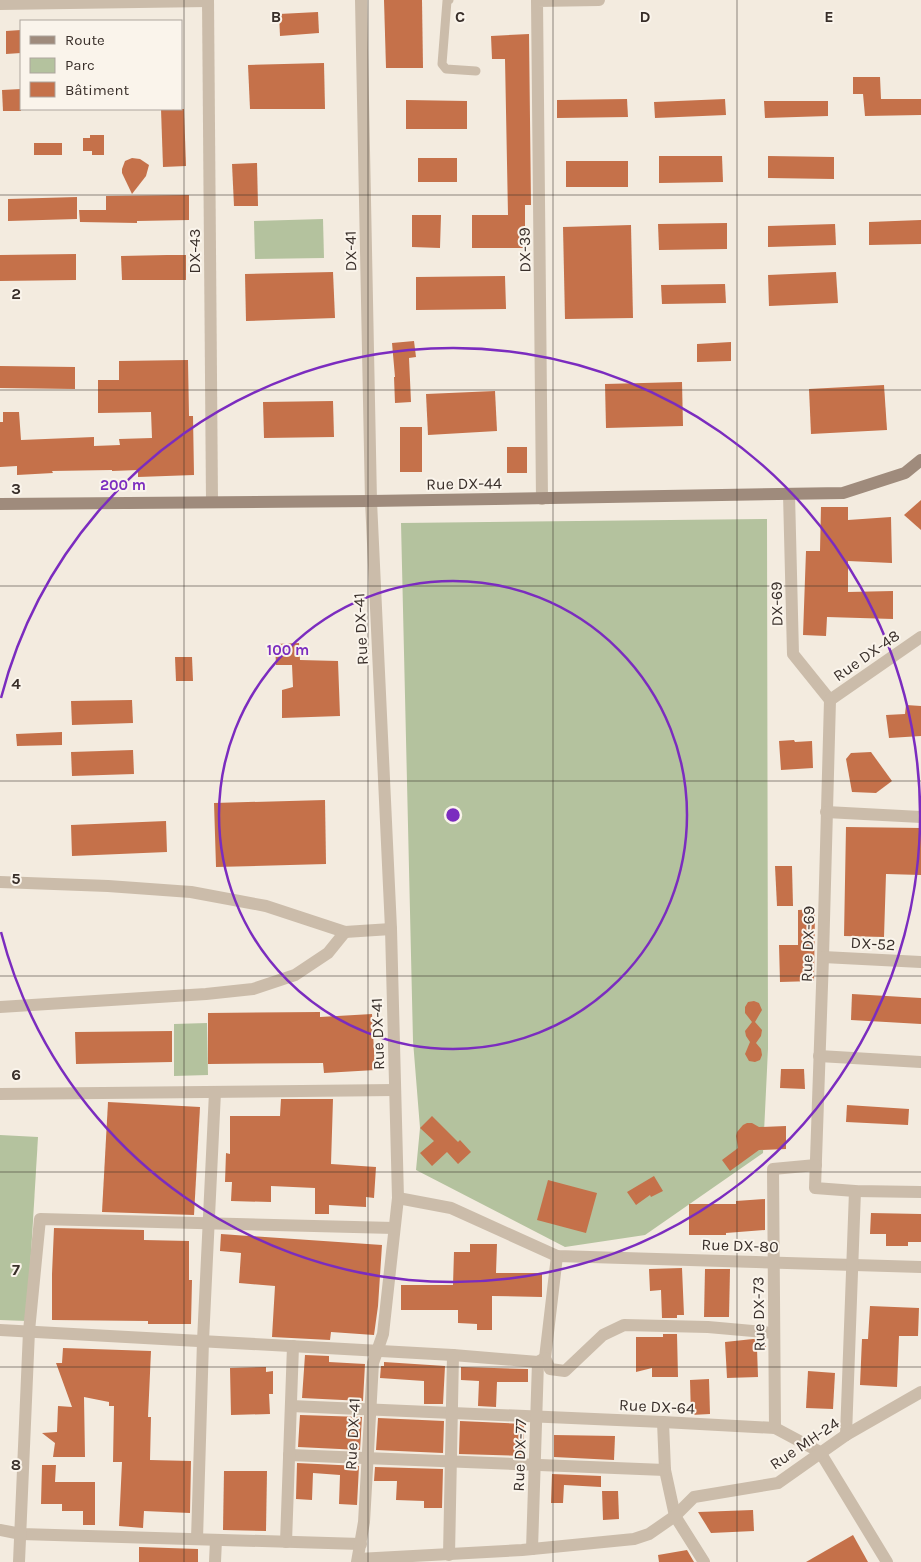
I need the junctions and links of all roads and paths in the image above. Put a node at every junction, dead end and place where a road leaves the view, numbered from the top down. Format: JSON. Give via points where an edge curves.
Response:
{"nodes":[{"id":1,"x":361,"y":0,"type":"edge"},
{"id":2,"x":449,"y":0,"type":"edge"},
{"id":3,"x":599,"y":0,"type":"edge"},
{"id":4,"x":208,"y":1,"type":"edge"},
{"id":5,"x":540,"y":1,"type":"edge"},
{"id":6,"x":0,"y":4,"type":"edge"},
{"id":7,"x":476,"y":71,"type":"dead end"},
{"id":8,"x":921,"y":460,"type":"edge"},
{"id":9,"x":789,"y":494,"type":"junction"},
{"id":10,"x":542,"y":498,"type":"junction"},
{"id":11,"x":371,"y":501,"type":"junction"},
{"id":12,"x":212,"y":502,"type":"junction"},
{"id":13,"x":0,"y":504,"type":"edge"},
{"id":14,"x":921,"y":637,"type":"edge"},
{"id":15,"x":830,"y":700,"type":"junction"},
{"id":16,"x":921,"y":807,"type":"edge"},
{"id":17,"x":826,"y":812,"type":"junction"},
{"id":18,"x":915,"y":817,"type":"edge"},
{"id":19,"x":0,"y":882,"type":"edge"},
{"id":20,"x":391,"y":929,"type":"junction"},
{"id":21,"x":345,"y":932,"type":"junction"},
{"id":22,"x":823,"y":957,"type":"junction"},
{"id":23,"x":921,"y":962,"type":"edge"},
{"id":24,"x":0,"y":1007,"type":"edge"},
{"id":25,"x":819,"y":1056,"type":"junction"},
{"id":26,"x":921,"y":1062,"type":"edge"},
{"id":27,"x":395,"y":1090,"type":"junction"},
{"id":28,"x":214,"y":1092,"type":"junction"},
{"id":29,"x":0,"y":1094,"type":"edge"},
{"id":30,"x":816,"y":1165,"type":"junction"},
{"id":31,"x":855,"y":1191,"type":"junction"},
{"id":32,"x":921,"y":1192,"type":"edge"},
{"id":33,"x":398,"y":1198,"type":"junction"},
{"id":34,"x":208,"y":1223,"type":"junction"},
{"id":35,"x":394,"y":1228,"type":"junction"},
{"id":36,"x":557,"y":1256,"type":"junction"},
{"id":37,"x":774,"y":1263,"type":"junction"},
{"id":38,"x":852,"y":1265,"type":"junction"},
{"id":39,"x":921,"y":1267,"type":"edge"},
{"id":40,"x":0,"y":1330,"type":"edge"},
{"id":41,"x":29,"y":1331,"type":"junction"},
{"id":42,"x":774,"y":1333,"type":"junction"},
{"id":43,"x":203,"y":1341,"type":"junction"},
{"id":44,"x":293,"y":1346,"type":"junction"},
{"id":45,"x":377,"y":1351,"type":"junction"},
{"id":46,"x":453,"y":1355,"type":"junction"},
{"id":47,"x":542,"y":1360,"type":"junction"},
{"id":48,"x":921,"y":1392,"type":"edge"},
{"id":49,"x":291,"y":1406,"type":"junction"},
{"id":50,"x":370,"y":1409,"type":"junction"},
{"id":51,"x":451,"y":1413,"type":"junction"},
{"id":52,"x":537,"y":1416,"type":"junction"},
{"id":53,"x":663,"y":1422,"type":"junction"},
{"id":54,"x":775,"y":1428,"type":"junction"},
{"id":55,"x":846,"y":1434,"type":"junction"},
{"id":56,"x":820,"y":1452,"type":"junction"},
{"id":57,"x":289,"y":1454,"type":"junction"},
{"id":58,"x":367,"y":1458,"type":"junction"},
{"id":59,"x":451,"y":1461,"type":"junction"},
{"id":60,"x":535,"y":1464,"type":"junction"},
{"id":61,"x":665,"y":1470,"type":"junction"},
{"id":62,"x":675,"y":1516,"type":"junction"},
{"id":63,"x":0,"y":1530,"type":"edge"},
{"id":64,"x":21,"y":1534,"type":"junction"},
{"id":65,"x":197,"y":1539,"type":"junction"},
{"id":66,"x":216,"y":1540,"type":"junction"},
{"id":67,"x":286,"y":1542,"type":"junction"},
{"id":68,"x":361,"y":1544,"type":"junction"},
{"id":69,"x":524,"y":1554,"type":"edge"},
{"id":70,"x":449,"y":1555,"type":"junction"},
{"id":71,"x":357,"y":1561,"type":"edge"},
{"id":72,"x":19,"y":1562,"type":"edge"},
{"id":73,"x":215,"y":1562,"type":"edge"},
{"id":74,"x":704,"y":1562,"type":"edge"},
{"id":75,"x":887,"y":1562,"type":"edge"}],
"edges":[{"from":1,"to":11,"type":"street","name":"DX-41"},
{"from":2,"to":7,"type":"lane","via":[[442,64],[446,69]]},
{"from":3,"to":5,"type":"street"},
{"from":4,"to":6,"type":"street"},
{"from":4,"to":12,"type":"street","name":"DX-43"},
{"from":5,"to":10,"type":"street","name":"DX-39"},
{"from":8,"to":9,"type":"street","name":"Rue DX-44","via":[[905,473],[843,493]]},
{"from":9,"to":10,"type":"street","name":"Rue DX-44"},
{"from":9,"to":15,"type":"street","name":"DX-69","via":[[793,654]]},
{"from":10,"to":11,"type":"street","name":"Rue DX-44"},
{"from":11,"to":12,"type":"street","name":"Rue DX-44"},
{"from":11,"to":20,"type":"street","name":"Rue DX-41"},
{"from":12,"to":13,"type":"street","name":"Rue DX-44"},
{"from":14,"to":15,"type":"street","name":"Rue DX-48"},
{"from":15,"to":17,"type":"street","name":"Rue DX-69"},
{"from":16,"to":18,"type":"street"},
{"from":17,"to":18,"type":"street"},
{"from":17,"to":22,"type":"street","name":"Rue DX-69"},
{"from":19,"to":21,"type":"street","via":[[191,892],[266,906]]},
{"from":20,"to":21,"type":"street"},
{"from":20,"to":27,"type":"street","name":"Rue DX-41"},
{"from":21,"to":24,"type":"street","via":[[328,953],[295,975],[253,988],[196,995]]},
{"from":22,"to":23,"type":"street","name":"DX-52","number":"DX-52"},
{"from":22,"to":25,"type":"street","name":"Rue DX-69"},
{"from":25,"to":26,"type":"street"},
{"from":25,"to":30,"type":"street","name":"Rue DX-69"},
{"from":27,"to":28,"type":"street"},
{"from":27,"to":33,"type":"street","name":"Rue DX-41"},
{"from":28,"to":29,"type":"street"},
{"from":28,"to":34,"type":"street"},
{"from":30,"to":31,"type":"street","name":"Rue DX-69","via":[[815,1188]]},
{"from":30,"to":37,"type":"street","name":"Rue DX-73","via":[[773,1169]]},
{"from":31,"to":32,"type":"street"},
{"from":31,"to":38,"type":"street"},
{"from":33,"to":35,"type":"street","name":"Rue DX-41"},
{"from":33,"to":36,"type":"street","via":[[451,1208]]},
{"from":34,"to":35,"type":"street"},
{"from":34,"to":41,"type":"street","via":[[40,1219]]},
{"from":34,"to":43,"type":"street"},
{"from":35,"to":45,"type":"street","name":"Rue DX-41","via":[[383,1334]]},
{"from":36,"to":37,"type":"street","name":"Rue DX-80"},
{"from":36,"to":47,"type":"street","name":"Rue DX-77"},
{"from":37,"to":38,"type":"street","name":"Rue DX-80"},
{"from":37,"to":42,"type":"street","name":"Rue DX-73"},
{"from":38,"to":39,"type":"street","name":"Rue DX-80"},
{"from":38,"to":55,"type":"street"},
{"from":40,"to":41,"type":"street"},
{"from":41,"to":43,"type":"street"},
{"from":41,"to":64,"type":"street"},
{"from":42,"to":47,"type":"street","via":[[624,1325],[603,1335],[565,1371],[550,1369]]},
{"from":42,"to":54,"type":"street","name":"Rue DX-73"},
{"from":43,"to":44,"type":"street"},
{"from":43,"to":65,"type":"street"},
{"from":44,"to":45,"type":"street"},
{"from":44,"to":49,"type":"street"},
{"from":45,"to":46,"type":"street"},
{"from":45,"to":50,"type":"street","name":"Rue DX-41","via":[[373,1363]]},
{"from":46,"to":47,"type":"street"},
{"from":46,"to":51,"type":"street"},
{"from":47,"to":52,"type":"street","name":"Rue DX-77"},
{"from":48,"to":55,"type":"street","name":"Rue MH-24"},
{"from":49,"to":50,"type":"street","name":"Rue DX-64"},
{"from":49,"to":57,"type":"street"},
{"from":50,"to":51,"type":"street","name":"Rue DX-64"},
{"from":50,"to":58,"type":"street","name":"Rue DX-41"},
{"from":51,"to":52,"type":"street","name":"Rue DX-64"},
{"from":51,"to":59,"type":"street"},
{"from":52,"to":53,"type":"street","name":"Rue DX-64"},
{"from":52,"to":60,"type":"street","name":"Rue DX-77"},
{"from":53,"to":54,"type":"street","name":"Rue DX-64"},
{"from":53,"to":61,"type":"street"},
{"from":54,"to":56,"type":"street"},
{"from":55,"to":56,"type":"street","name":"Rue MH-24"},
{"from":56,"to":62,"type":"street","name":"Rue MH-24","via":[[778,1483],[694,1497]]},
{"from":56,"to":75,"type":"street"},
{"from":57,"to":58,"type":"street"},
{"from":57,"to":67,"type":"street"},
{"from":58,"to":59,"type":"street"},
{"from":58,"to":68,"type":"street","name":"Rue DX-41"},
{"from":59,"to":60,"type":"street"},
{"from":59,"to":70,"type":"street"},
{"from":60,"to":61,"type":"street"},
{"from":60,"to":69,"type":"street","name":"Rue DX-77"},
{"from":61,"to":62,"type":"street"},
{"from":62,"to":69,"type":"street","name":"Rue MH-24","via":[[649,1534],[634,1539]]},
{"from":62,"to":74,"type":"street"},
{"from":63,"to":64,"type":"street"},
{"from":64,"to":65,"type":"street"},
{"from":64,"to":72,"type":"street"},
{"from":65,"to":66,"type":"street"},
{"from":66,"to":67,"type":"street"},
{"from":66,"to":73,"type":"street"},
{"from":67,"to":68,"type":"street"},
{"from":68,"to":71,"type":"street","name":"Rue DX-41"},
{"from":69,"to":70,"type":"street","name":"Rue MH-24"},
{"from":70,"to":71,"type":"street","name":"Rue MH-24"}]}
